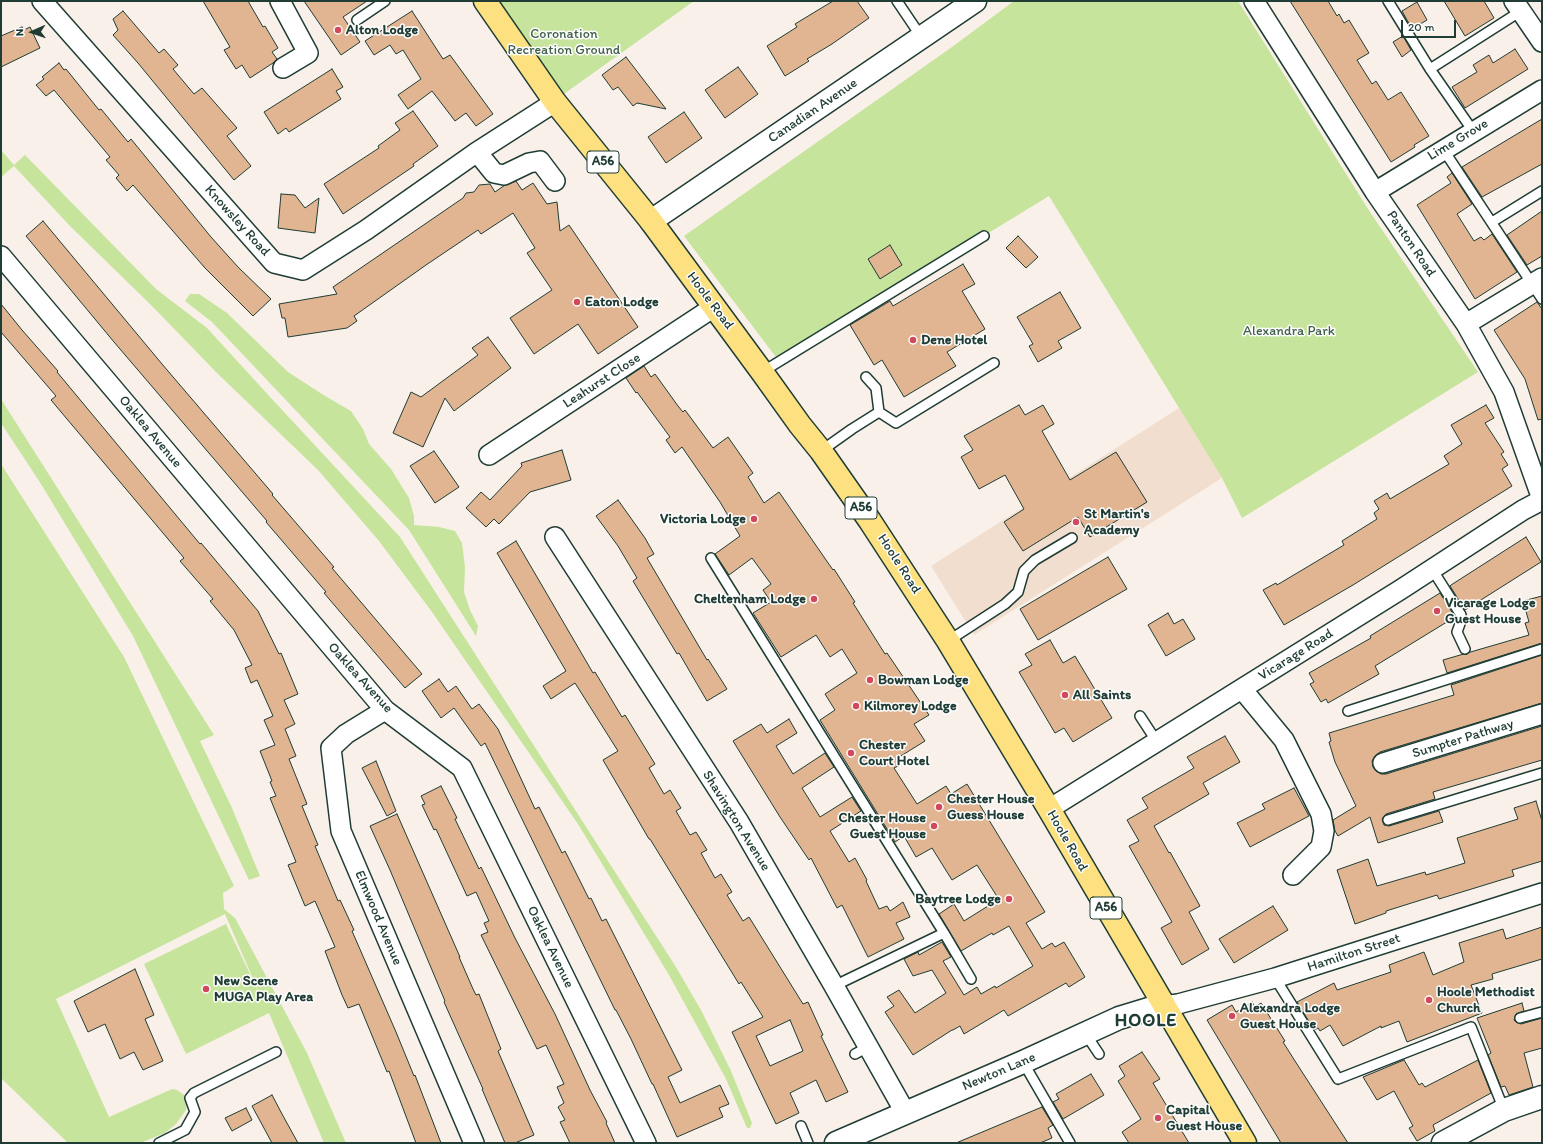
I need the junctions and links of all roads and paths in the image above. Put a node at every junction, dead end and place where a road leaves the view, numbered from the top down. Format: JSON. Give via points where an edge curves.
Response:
{"nodes":[{"id":1,"x":42,"y":1,"type":"edge"},
{"id":2,"x":280,"y":1,"type":"edge"},
{"id":3,"x":385,"y":1,"type":"edge"},
{"id":4,"x":485,"y":1,"type":"edge"},
{"id":5,"x":897,"y":1,"type":"edge"},
{"id":6,"x":975,"y":1,"type":"edge"},
{"id":7,"x":1254,"y":1,"type":"edge"},
{"id":8,"x":1388,"y":1,"type":"edge"},
{"id":9,"x":1517,"y":4,"type":"edge"},
{"id":10,"x":357,"y":20,"type":"dead end"},
{"id":11,"x":922,"y":38,"type":"junction"},
{"id":12,"x":1542,"y":42,"type":"edge"},
{"id":13,"x":283,"y":68,"type":"dead end"},
{"id":14,"x":1430,"y":69,"type":"junction"},
{"id":15,"x":1542,"y":90,"type":"edge"},
{"id":16,"x":555,"y":102,"type":"junction"},
{"id":17,"x":1473,"y":131,"type":"junction"},
{"id":18,"x":1443,"y":149,"type":"junction"},
{"id":19,"x":477,"y":152,"type":"junction"},
{"id":20,"x":555,"y":181,"type":"dead end"},
{"id":21,"x":1542,"y":191,"type":"edge"},
{"id":22,"x":1375,"y":192,"type":"junction"},
{"id":23,"x":651,"y":221,"type":"junction"},
{"id":24,"x":1492,"y":222,"type":"junction"},
{"id":25,"x":984,"y":236,"type":"dead end"},
{"id":26,"x":1,"y":256,"type":"edge"},
{"id":27,"x":1539,"y":287,"type":"edge"},
{"id":28,"x":714,"y":307,"type":"junction"},
{"id":29,"x":1466,"y":324,"type":"junction"},
{"id":30,"x":994,"y":363,"type":"dead end"},
{"id":31,"x":762,"y":372,"type":"junction"},
{"id":32,"x":866,"y":377,"type":"dead end"},
{"id":33,"x":880,"y":412,"type":"junction"},
{"id":34,"x":821,"y":451,"type":"junction"},
{"id":35,"x":489,"y":455,"type":"dead end"},
{"id":36,"x":1542,"y":499,"type":"edge"},
{"id":37,"x":555,"y":537,"type":"dead end"},
{"id":38,"x":1072,"y":538,"type":"dead end"},
{"id":39,"x":711,"y":558,"type":"dead end"},
{"id":40,"x":1432,"y":569,"type":"junction"},
{"id":41,"x":948,"y":641,"type":"junction"},
{"id":42,"x":1465,"y":649,"type":"dead end"},
{"id":43,"x":1542,"y":649,"type":"edge"},
{"id":44,"x":1242,"y":689,"type":"junction"},
{"id":45,"x":385,"y":710,"type":"junction"},
{"id":46,"x":1348,"y":711,"type":"dead end"},
{"id":47,"x":1542,"y":714,"type":"edge"},
{"id":48,"x":1140,"y":716,"type":"dead end"},
{"id":49,"x":1157,"y":742,"type":"junction"},
{"id":50,"x":1384,"y":763,"type":"dead end"},
{"id":51,"x":1542,"y":773,"type":"edge"},
{"id":52,"x":1049,"y":809,"type":"junction"},
{"id":53,"x":1388,"y":820,"type":"dead end"},
{"id":54,"x":1293,"y":876,"type":"dead end"},
{"id":55,"x":1542,"y":893,"type":"edge"},
{"id":56,"x":944,"y":933,"type":"junction"},
{"id":57,"x":1276,"y":978,"type":"junction"},
{"id":58,"x":971,"y":979,"type":"dead end"},
{"id":59,"x":834,"y":986,"type":"junction"},
{"id":60,"x":1164,"y":1006,"type":"junction"},
{"id":61,"x":1542,"y":1012,"type":"edge"},
{"id":62,"x":1520,"y":1018,"type":"dead end"},
{"id":63,"x":1086,"y":1033,"type":"junction"},
{"id":64,"x":276,"y":1052,"type":"dead end"},
{"id":65,"x":1099,"y":1054,"type":"dead end"},
{"id":66,"x":1023,"y":1062,"type":"junction"},
{"id":67,"x":1542,"y":1097,"type":"edge"},
{"id":68,"x":1504,"y":1110,"type":"junction"},
{"id":69,"x":905,"y":1112,"type":"junction"},
{"id":70,"x":800,"y":1126,"type":"dead end"},
{"id":71,"x":159,"y":1143,"type":"edge"},
{"id":72,"x":474,"y":1143,"type":"edge"},
{"id":73,"x":646,"y":1143,"type":"edge"},
{"id":74,"x":808,"y":1143,"type":"edge"},
{"id":75,"x":836,"y":1143,"type":"edge"},
{"id":76,"x":1070,"y":1143,"type":"edge"},
{"id":77,"x":1245,"y":1143,"type":"edge"},
{"id":78,"x":1443,"y":1143,"type":"edge"}],
"edges":[{"from":1,"to":19,"type":"street","name":"Knowsley Road","via":[[274,263],[303,270],[366,230]]},
{"from":2,"to":13,"type":"street","via":[[308,52]]},
{"from":3,"to":10,"type":"lane"},
{"from":4,"to":16,"type":"highway","name":"Hoole Road","number":"A56"},
{"from":5,"to":11,"type":"lane"},
{"from":6,"to":11,"type":"street","name":"Canadian Avenue"},
{"from":7,"to":22,"type":"street","name":"Panton Road"},
{"from":8,"to":14,"type":"lane"},
{"from":9,"to":12,"type":"street"},
{"from":9,"to":14,"type":"lane"},
{"from":11,"to":23,"type":"street","name":"Canadian Avenue"},
{"from":14,"to":17,"type":"lane"},
{"from":15,"to":17,"type":"street","name":"Lime Grove"},
{"from":16,"to":19,"type":"street","name":"Knowsley Road"},
{"from":16,"to":23,"type":"highway","name":"Hoole Road","number":"A56"},
{"from":17,"to":18,"type":"street","name":"Lime Grove"},
{"from":18,"to":22,"type":"street","name":"Lime Grove"},
{"from":18,"to":24,"type":"lane"},
{"from":19,"to":20,"type":"street","via":[[494,173],[504,175],[529,163],[540,162]]},
{"from":21,"to":24,"type":"lane"},
{"from":22,"to":29,"type":"street","name":"Panton Road"},
{"from":23,"to":28,"type":"highway","name":"Hoole Road","number":"A56"},
{"from":24,"to":27,"type":"lane"},
{"from":25,"to":31,"type":"lane"},
{"from":26,"to":45,"type":"street","name":"Oaklea Avenue"},
{"from":27,"to":29,"type":"street"},
{"from":28,"to":31,"type":"highway","name":"Hoole Road","number":"A56"},
{"from":28,"to":35,"type":"street","name":"Leahurst Close"},
{"from":29,"to":36,"type":"street","name":"Panton Road","via":[[1504,392]]},
{"from":30,"to":33,"type":"lane","via":[[896,423]]},
{"from":31,"to":34,"type":"highway","name":"Hoole Road","number":"A56"},
{"from":32,"to":33,"type":"lane","via":[[876,388]]},
{"from":33,"to":34,"type":"lane"},
{"from":34,"to":41,"type":"highway","name":"Hoole Road","number":"A56"},
{"from":36,"to":40,"type":"street","name":"Vicarage Road"},
{"from":37,"to":59,"type":"street","name":"Shavington Avenue","via":[[739,822]]},
{"from":38,"to":41,"type":"lane","via":[[1035,560],[1024,571],[1018,592],[1005,604]]},
{"from":39,"to":56,"type":"lane"},
{"from":40,"to":42,"type":"lane","via":[[1461,614],[1457,632]]},
{"from":40,"to":44,"type":"street","name":"Vicarage Road"},
{"from":41,"to":52,"type":"highway","name":"Hoole Road","number":"A56"},
{"from":43,"to":46,"type":"lane"},
{"from":44,"to":49,"type":"street","name":"Vicarage Road"},
{"from":44,"to":54,"type":"street","via":[[1284,740],[1321,814],[1324,831],[1321,847]]},
{"from":45,"to":72,"type":"street","name":"Elmwood Avenue","via":[[346,734],[331,748],[341,830]]},
{"from":45,"to":73,"type":"street","name":"Oaklea Avenue","via":[[462,768]]},
{"from":47,"to":50,"type":"street","name":"Sumpter Pathway"},
{"from":48,"to":49,"type":"lane"},
{"from":49,"to":52,"type":"street","name":"Vicarage Road"},
{"from":51,"to":53,"type":"lane"},
{"from":52,"to":60,"type":"highway","name":"Hoole Road","number":"A56"},
{"from":55,"to":57,"type":"street","name":"Hamilton Street"},
{"from":56,"to":58,"type":"lane"},
{"from":56,"to":59,"type":"lane"},
{"from":57,"to":60,"type":"street","name":"Hamilton Street"},
{"from":57,"to":68,"type":"lane","via":[[1338,1079],[1471,1027]]},
{"from":59,"to":69,"type":"street","name":"Shavington Avenue","via":[[861,1050]]},
{"from":60,"to":63,"type":"street","name":"Newton Lane","via":[[1119,1018]]},
{"from":60,"to":77,"type":"highway","name":"Hoole Road","number":"A56"},
{"from":61,"to":62,"type":"lane"},
{"from":63,"to":65,"type":"lane"},
{"from":63,"to":66,"type":"street","name":"Newton Lane"},
{"from":64,"to":71,"type":"lane","via":[[194,1093],[190,1098],[195,1112],[185,1130]]},
{"from":66,"to":69,"type":"street","name":"Newton Lane"},
{"from":66,"to":76,"type":"lane"},
{"from":67,"to":68,"type":"street"},
{"from":68,"to":78,"type":"street"},
{"from":69,"to":75,"type":"street","name":"Newton Lane"},
{"from":70,"to":74,"type":"lane"}]}
